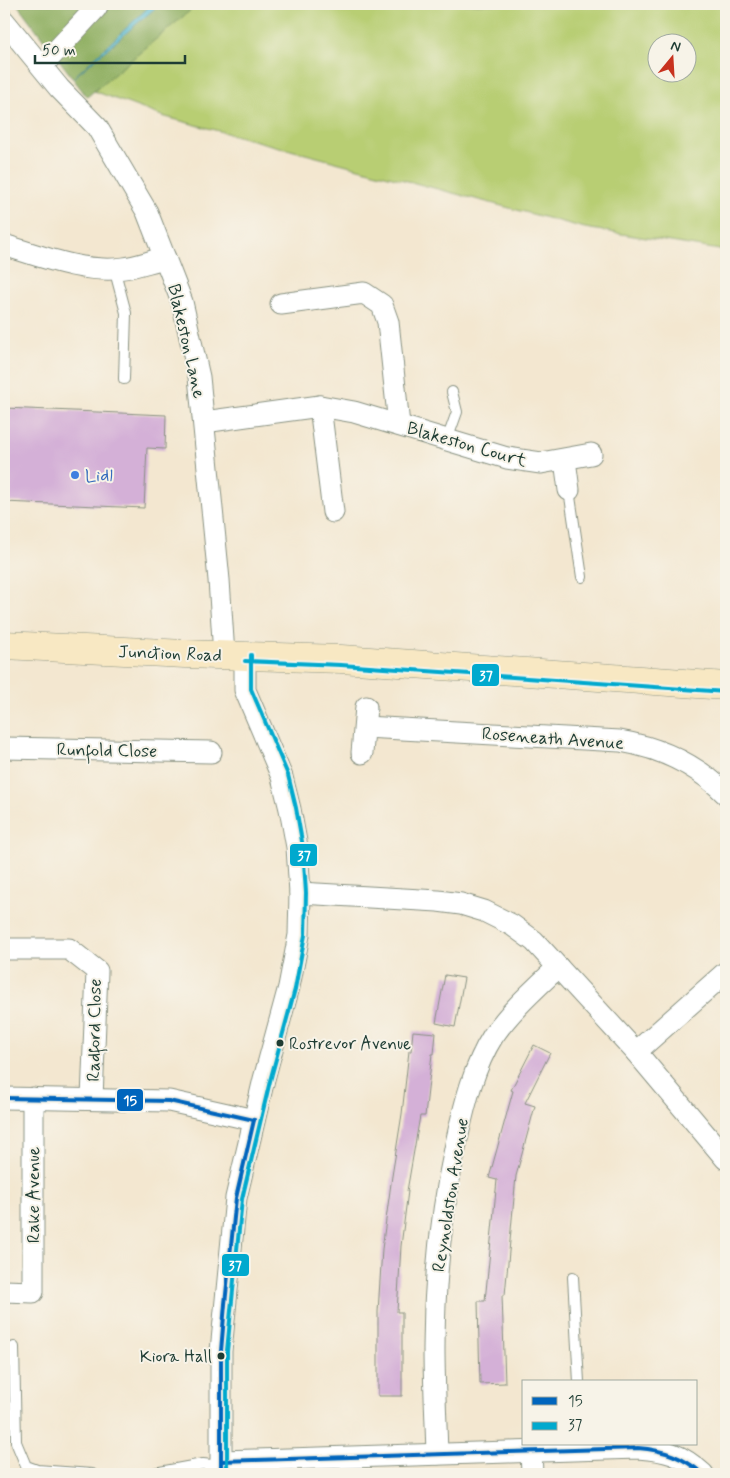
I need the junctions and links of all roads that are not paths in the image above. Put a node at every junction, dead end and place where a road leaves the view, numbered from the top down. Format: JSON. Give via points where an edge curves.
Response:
{"nodes":[{"id":1,"x":98,"y":4,"type":"edge"},
{"id":2,"x":4,"y":21,"type":"edge"},
{"id":3,"x":42,"y":66,"type":"junction"},
{"id":4,"x":4,"y":245,"type":"edge"},
{"id":5,"x":164,"y":258,"type":"junction"},
{"id":6,"x":114,"y":268,"type":"junction"},
{"id":7,"x":281,"y":304,"type":"dead end"},
{"id":8,"x":124,"y":379,"type":"dead end"},
{"id":9,"x":452,"y":392,"type":"dead end"},
{"id":10,"x":320,"y":406,"type":"junction"},
{"id":11,"x":204,"y":422,"type":"junction"},
{"id":12,"x":398,"y":425,"type":"junction"},
{"id":13,"x":447,"y":440,"type":"junction"},
{"id":14,"x":591,"y":454,"type":"dead end"},
{"id":15,"x":565,"y":460,"type":"junction"},
{"id":16,"x":569,"y":490,"type":"joint"},
{"id":17,"x":333,"y":512,"type":"dead end"},
{"id":18,"x":582,"y":577,"type":"dead end"},
{"id":19,"x":4,"y":645,"type":"edge"},
{"id":20,"x":234,"y":655,"type":"junction"},
{"id":21,"x":726,"y":686,"type":"edge"},
{"id":22,"x":4,"y":748,"type":"edge"},
{"id":23,"x":211,"y":752,"type":"dead end"},
{"id":24,"x":362,"y":753,"type":"dead end"},
{"id":25,"x":726,"y":794,"type":"edge"},
{"id":26,"x":300,"y":893,"type":"junction"},
{"id":27,"x":4,"y":949,"type":"edge"},
{"id":28,"x":558,"y":967,"type":"junction"},
{"id":29,"x":726,"y":972,"type":"edge"},
{"id":30,"x":636,"y":1052,"type":"junction"},
{"id":31,"x":4,"y":1098,"type":"edge"},
{"id":32,"x":33,"y":1098,"type":"junction"},
{"id":33,"x":92,"y":1100,"type":"junction"},
{"id":34,"x":254,"y":1120,"type":"junction"},
{"id":35,"x":726,"y":1159,"type":"edge"},
{"id":36,"x":573,"y":1276,"type":"dead end"},
{"id":37,"x":4,"y":1291,"type":"edge"},
{"id":38,"x":14,"y":1347,"type":"dead end"},
{"id":39,"x":4,"y":1365,"type":"edge"},
{"id":40,"x":15,"y":1366,"type":"junction"},
{"id":41,"x":579,"y":1380,"type":"edge"},
{"id":42,"x":582,"y":1447,"type":"edge"},
{"id":43,"x":532,"y":1451,"type":"junction"},
{"id":44,"x":437,"y":1454,"type":"junction"},
{"id":45,"x":221,"y":1467,"type":"edge"},
{"id":46,"x":92,"y":1474,"type":"edge"},
{"id":47,"x":149,"y":1474,"type":"edge"},
{"id":48,"x":532,"y":1474,"type":"edge"},
{"id":49,"x":703,"y":1474,"type":"edge"}],
"edges":[{"from":1,"to":3,"type":"street"},
{"from":2,"to":3,"type":"street","name":"Blakeston Lane"},
{"from":3,"to":5,"type":"street","name":"Blakeston Lane","via":[[97,127],[147,212]]},
{"from":4,"to":6,"type":"street","via":[[60,262],[100,269]]},
{"from":5,"to":6,"type":"street"},
{"from":5,"to":11,"type":"street","name":"Blakeston Lane","via":[[182,302],[199,377]]},
{"from":6,"to":8,"type":"lane","via":[[126,313]]},
{"from":7,"to":12,"type":"street","name":"Blakeston Court","via":[[364,293],[382,305],[388,322]]},
{"from":9,"to":13,"type":"lane","via":[[456,412]]},
{"from":10,"to":11,"type":"street","name":"Blakeston Court"},
{"from":10,"to":12,"type":"street","name":"Blakeston Court"},
{"from":10,"to":17,"type":"street"},
{"from":11,"to":20,"type":"street","name":"Blakeston Lane"},
{"from":12,"to":13,"type":"street","name":"Blakeston Court"},
{"from":13,"to":15,"type":"street","name":"Blakeston Court","via":[[506,458],[541,464]]},
{"from":14,"to":15,"type":"street","name":"Blakeston Court"},
{"from":15,"to":16,"type":"street"},
{"from":16,"to":18,"type":"lane"},
{"from":19,"to":20,"type":"main road","name":"Junction Road"},
{"from":20,"to":21,"type":"main road","name":"Junction Road","via":[[341,659]]},
{"from":20,"to":26,"type":"street","name":"Blakeston Lane","via":[[245,690],[282,777],[297,848]]},
{"from":22,"to":23,"type":"street","name":"Runfold Close"},
{"from":24,"to":25,"type":"street","name":"Roseneath Avenue","via":[[365,717],[620,742],[660,751],[694,768]]},
{"from":26,"to":28,"type":"street","via":[[438,901],[484,910],[512,924],[534,941]]},
{"from":26,"to":34,"type":"street","name":"Blakeston Lane","via":[[299,935],[292,970]]},
{"from":27,"to":33,"type":"street","name":"Radford Close","via":[[69,949],[97,971]]},
{"from":28,"to":30,"type":"street"},
{"from":28,"to":44,"type":"street","name":"Reynoldston Avenue","via":[[513,1011],[494,1036],[479,1062],[463,1112],[440,1237],[436,1289]]},
{"from":29,"to":30,"type":"street"},
{"from":30,"to":35,"type":"street"},
{"from":31,"to":32,"type":"street"},
{"from":32,"to":33,"type":"street"},
{"from":32,"to":37,"type":"street","name":"Rake Avenue","via":[[33,1292]]},
{"from":33,"to":34,"type":"street","via":[[169,1101]]},
{"from":34,"to":45,"type":"street","name":"Blakeston Lane","via":[[236,1198],[225,1304],[221,1351]]},
{"from":36,"to":41,"type":"lane"},
{"from":38,"to":40,"type":"lane"},
{"from":39,"to":40,"type":"lane"},
{"from":40,"to":46,"type":"lane","via":[[16,1442],[26,1466],[37,1470]]},
{"from":42,"to":43,"type":"street"},
{"from":42,"to":49,"type":"street","via":[[663,1450],[680,1457]]},
{"from":43,"to":44,"type":"street"},
{"from":43,"to":48,"type":"street"},
{"from":44,"to":45,"type":"street"},
{"from":45,"to":47,"type":"lane","via":[[203,1464]]}]}
